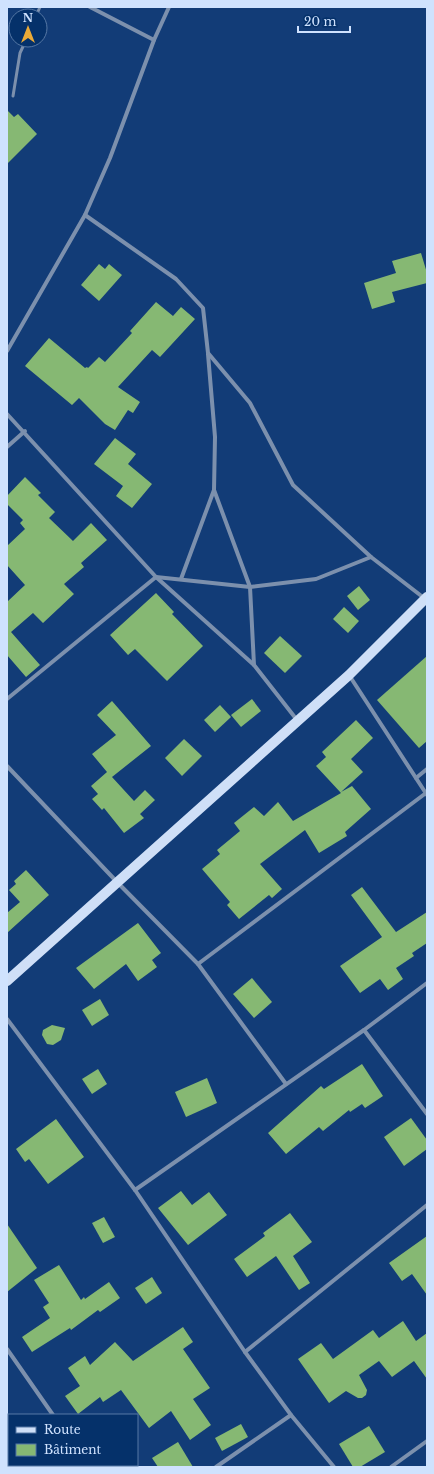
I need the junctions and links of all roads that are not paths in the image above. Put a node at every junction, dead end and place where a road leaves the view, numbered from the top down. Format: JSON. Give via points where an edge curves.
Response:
{"nodes":[{"id":1,"x":90,"y":7,"type":"edge"},
{"id":2,"x":169,"y":7,"type":"edge"},
{"id":3,"x":154,"y":40,"type":"junction"},
{"id":4,"x":23,"y":48,"type":"edge"},
{"id":5,"x":12,"y":96,"type":"dead end"},
{"id":6,"x":85,"y":215,"type":"junction"},
{"id":7,"x":7,"y":351,"type":"edge"},
{"id":8,"x":208,"y":353,"type":"junction"},
{"id":9,"x":7,"y":414,"type":"edge"},
{"id":10,"x":25,"y":431,"type":"junction"},
{"id":11,"x":7,"y":447,"type":"edge"},
{"id":12,"x":214,"y":490,"type":"junction"},
{"id":13,"x":371,"y":557,"type":"junction"},
{"id":14,"x":156,"y":577,"type":"junction"},
{"id":15,"x":181,"y":579,"type":"junction"},
{"id":16,"x":250,"y":586,"type":"junction"},
{"id":17,"x":426,"y":598,"type":"edge"},
{"id":18,"x":254,"y":665,"type":"junction"},
{"id":19,"x":349,"y":675,"type":"junction"},
{"id":20,"x":7,"y":699,"type":"edge"},
{"id":21,"x":298,"y":721,"type":"junction"},
{"id":22,"x":7,"y":766,"type":"edge"},
{"id":23,"x":427,"y":769,"type":"edge"},
{"id":24,"x":416,"y":778,"type":"junction"},
{"id":25,"x":426,"y":794,"type":"edge"},
{"id":26,"x":117,"y":882,"type":"junction"},
{"id":27,"x":198,"y":964,"type":"junction"},
{"id":28,"x":7,"y":981,"type":"edge"},
{"id":29,"x":427,"y":983,"type":"edge"},
{"id":30,"x":7,"y":1019,"type":"edge"},
{"id":31,"x":364,"y":1030,"type":"junction"},
{"id":32,"x":286,"y":1084,"type":"junction"},
{"id":33,"x":427,"y":1114,"type":"edge"},
{"id":34,"x":135,"y":1190,"type":"junction"},
{"id":35,"x":427,"y":1205,"type":"edge"},
{"id":36,"x":7,"y":1349,"type":"edge"},
{"id":37,"x":244,"y":1352,"type":"junction"},
{"id":38,"x":52,"y":1414,"type":"edge"},
{"id":39,"x":291,"y":1415,"type":"junction"},
{"id":40,"x":427,"y":1441,"type":"edge"},
{"id":41,"x":216,"y":1467,"type":"edge"},
{"id":42,"x":334,"y":1467,"type":"edge"},
{"id":43,"x":392,"y":1467,"type":"edge"}],
"edges":[{"from":1,"to":3,"type":"street"},
{"from":2,"to":3,"type":"street"},
{"from":3,"to":6,"type":"street","via":[[110,158]]},
{"from":4,"to":5,"type":"lane"},
{"from":6,"to":7,"type":"street"},
{"from":6,"to":8,"type":"street","via":[[176,278],[203,308]]},
{"from":8,"to":12,"type":"street","via":[[215,437]]},
{"from":8,"to":13,"type":"street","via":[[250,403],[293,485]]},
{"from":9,"to":10,"type":"street"},
{"from":10,"to":11,"type":"street"},
{"from":10,"to":14,"type":"street"},
{"from":12,"to":15,"type":"street"},
{"from":12,"to":16,"type":"street"},
{"from":13,"to":16,"type":"street","via":[[316,578]]},
{"from":13,"to":17,"type":"street"},
{"from":14,"to":15,"type":"street"},
{"from":14,"to":18,"type":"street"},
{"from":14,"to":20,"type":"street"},
{"from":15,"to":16,"type":"street"},
{"from":16,"to":18,"type":"street"},
{"from":17,"to":19,"type":"main road"},
{"from":18,"to":21,"type":"street"},
{"from":19,"to":21,"type":"main road"},
{"from":19,"to":24,"type":"street"},
{"from":21,"to":26,"type":"main road"},
{"from":22,"to":26,"type":"street"},
{"from":23,"to":24,"type":"street"},
{"from":24,"to":25,"type":"street"},
{"from":25,"to":27,"type":"street"},
{"from":26,"to":27,"type":"street"},
{"from":26,"to":28,"type":"main road"},
{"from":27,"to":32,"type":"street"},
{"from":29,"to":31,"type":"street"},
{"from":30,"to":34,"type":"street"},
{"from":31,"to":32,"type":"street"},
{"from":31,"to":33,"type":"street"},
{"from":32,"to":34,"type":"street"},
{"from":34,"to":37,"type":"street"},
{"from":35,"to":37,"type":"street"},
{"from":36,"to":38,"type":"street"},
{"from":37,"to":39,"type":"street"},
{"from":39,"to":41,"type":"street"},
{"from":39,"to":42,"type":"street"},
{"from":40,"to":43,"type":"street"}]}
